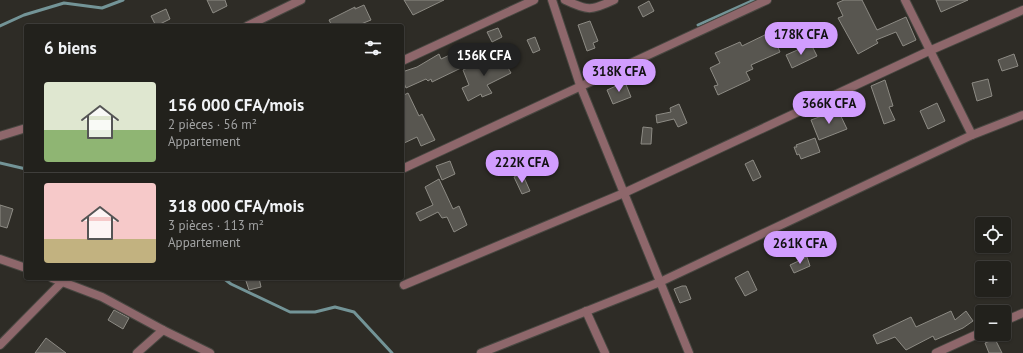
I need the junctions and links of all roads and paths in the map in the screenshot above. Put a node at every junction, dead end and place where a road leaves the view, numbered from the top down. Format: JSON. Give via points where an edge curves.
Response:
{"nodes":[{"id":1,"x":301,"y":0,"type":"edge"},
{"id":2,"x":534,"y":0,"type":"edge"},
{"id":3,"x":552,"y":0,"type":"edge"},
{"id":4,"x":565,"y":0,"type":"edge"},
{"id":5,"x":614,"y":0,"type":"edge"},
{"id":6,"x":767,"y":0,"type":"edge"},
{"id":7,"x":905,"y":0,"type":"edge"},
{"id":8,"x":1023,"y":10,"type":"edge"},
{"id":9,"x":251,"y":24,"type":"edge"},
{"id":10,"x":929,"y":51,"type":"junction"},
{"id":11,"x":404,"y":59,"type":"edge"},
{"id":12,"x":580,"y":85,"type":"junction"},
{"id":13,"x":1023,"y":115,"type":"edge"},
{"id":14,"x":24,"y":129,"type":"edge"},
{"id":15,"x":972,"y":135,"type":"junction"},
{"id":16,"x":0,"y":136,"type":"edge"},
{"id":17,"x":404,"y":168,"type":"edge"},
{"id":18,"x":624,"y":194,"type":"junction"},
{"id":19,"x":0,"y":259,"type":"edge"},
{"id":20,"x":24,"y":267,"type":"edge"},
{"id":21,"x":57,"y":280,"type":"edge"},
{"id":22,"x":62,"y":282,"type":"junction"},
{"id":23,"x":660,"y":282,"type":"junction"},
{"id":24,"x":404,"y":285,"type":"dead end"},
{"id":25,"x":586,"y":311,"type":"junction"},
{"id":26,"x":1023,"y":313,"type":"edge"},
{"id":27,"x":1011,"y":318,"type":"edge"},
{"id":28,"x":163,"y":330,"type":"junction"},
{"id":29,"x":975,"y":335,"type":"edge"},
{"id":30,"x":0,"y":345,"type":"edge"},
{"id":31,"x":138,"y":353,"type":"edge"},
{"id":32,"x":210,"y":353,"type":"edge"},
{"id":33,"x":481,"y":353,"type":"edge"},
{"id":34,"x":605,"y":353,"type":"edge"},
{"id":35,"x":690,"y":353,"type":"edge"},
{"id":36,"x":936,"y":353,"type":"edge"}],
"edges":[{"from":1,"to":9,"type":"street"},
{"from":2,"to":11,"type":"street"},
{"from":3,"to":12,"type":"street"},
{"from":4,"to":5,"type":"street","via":[[589,9]]},
{"from":6,"to":12,"type":"street"},
{"from":7,"to":10,"type":"street"},
{"from":8,"to":10,"type":"street"},
{"from":10,"to":15,"type":"street"},
{"from":10,"to":18,"type":"street"},
{"from":12,"to":17,"type":"street"},
{"from":12,"to":18,"type":"street"},
{"from":13,"to":15,"type":"street"},
{"from":14,"to":16,"type":"street"},
{"from":15,"to":23,"type":"street"},
{"from":18,"to":23,"type":"street"},
{"from":18,"to":24,"type":"street"},
{"from":19,"to":20,"type":"street"},
{"from":21,"to":22,"type":"street"},
{"from":22,"to":28,"type":"street","via":[[102,297]]},
{"from":22,"to":30,"type":"street"},
{"from":23,"to":25,"type":"street"},
{"from":23,"to":35,"type":"street"},
{"from":25,"to":33,"type":"street"},
{"from":25,"to":34,"type":"street"},
{"from":26,"to":27,"type":"street"},
{"from":28,"to":31,"type":"street"},
{"from":28,"to":32,"type":"street"},
{"from":29,"to":36,"type":"street"}]}
